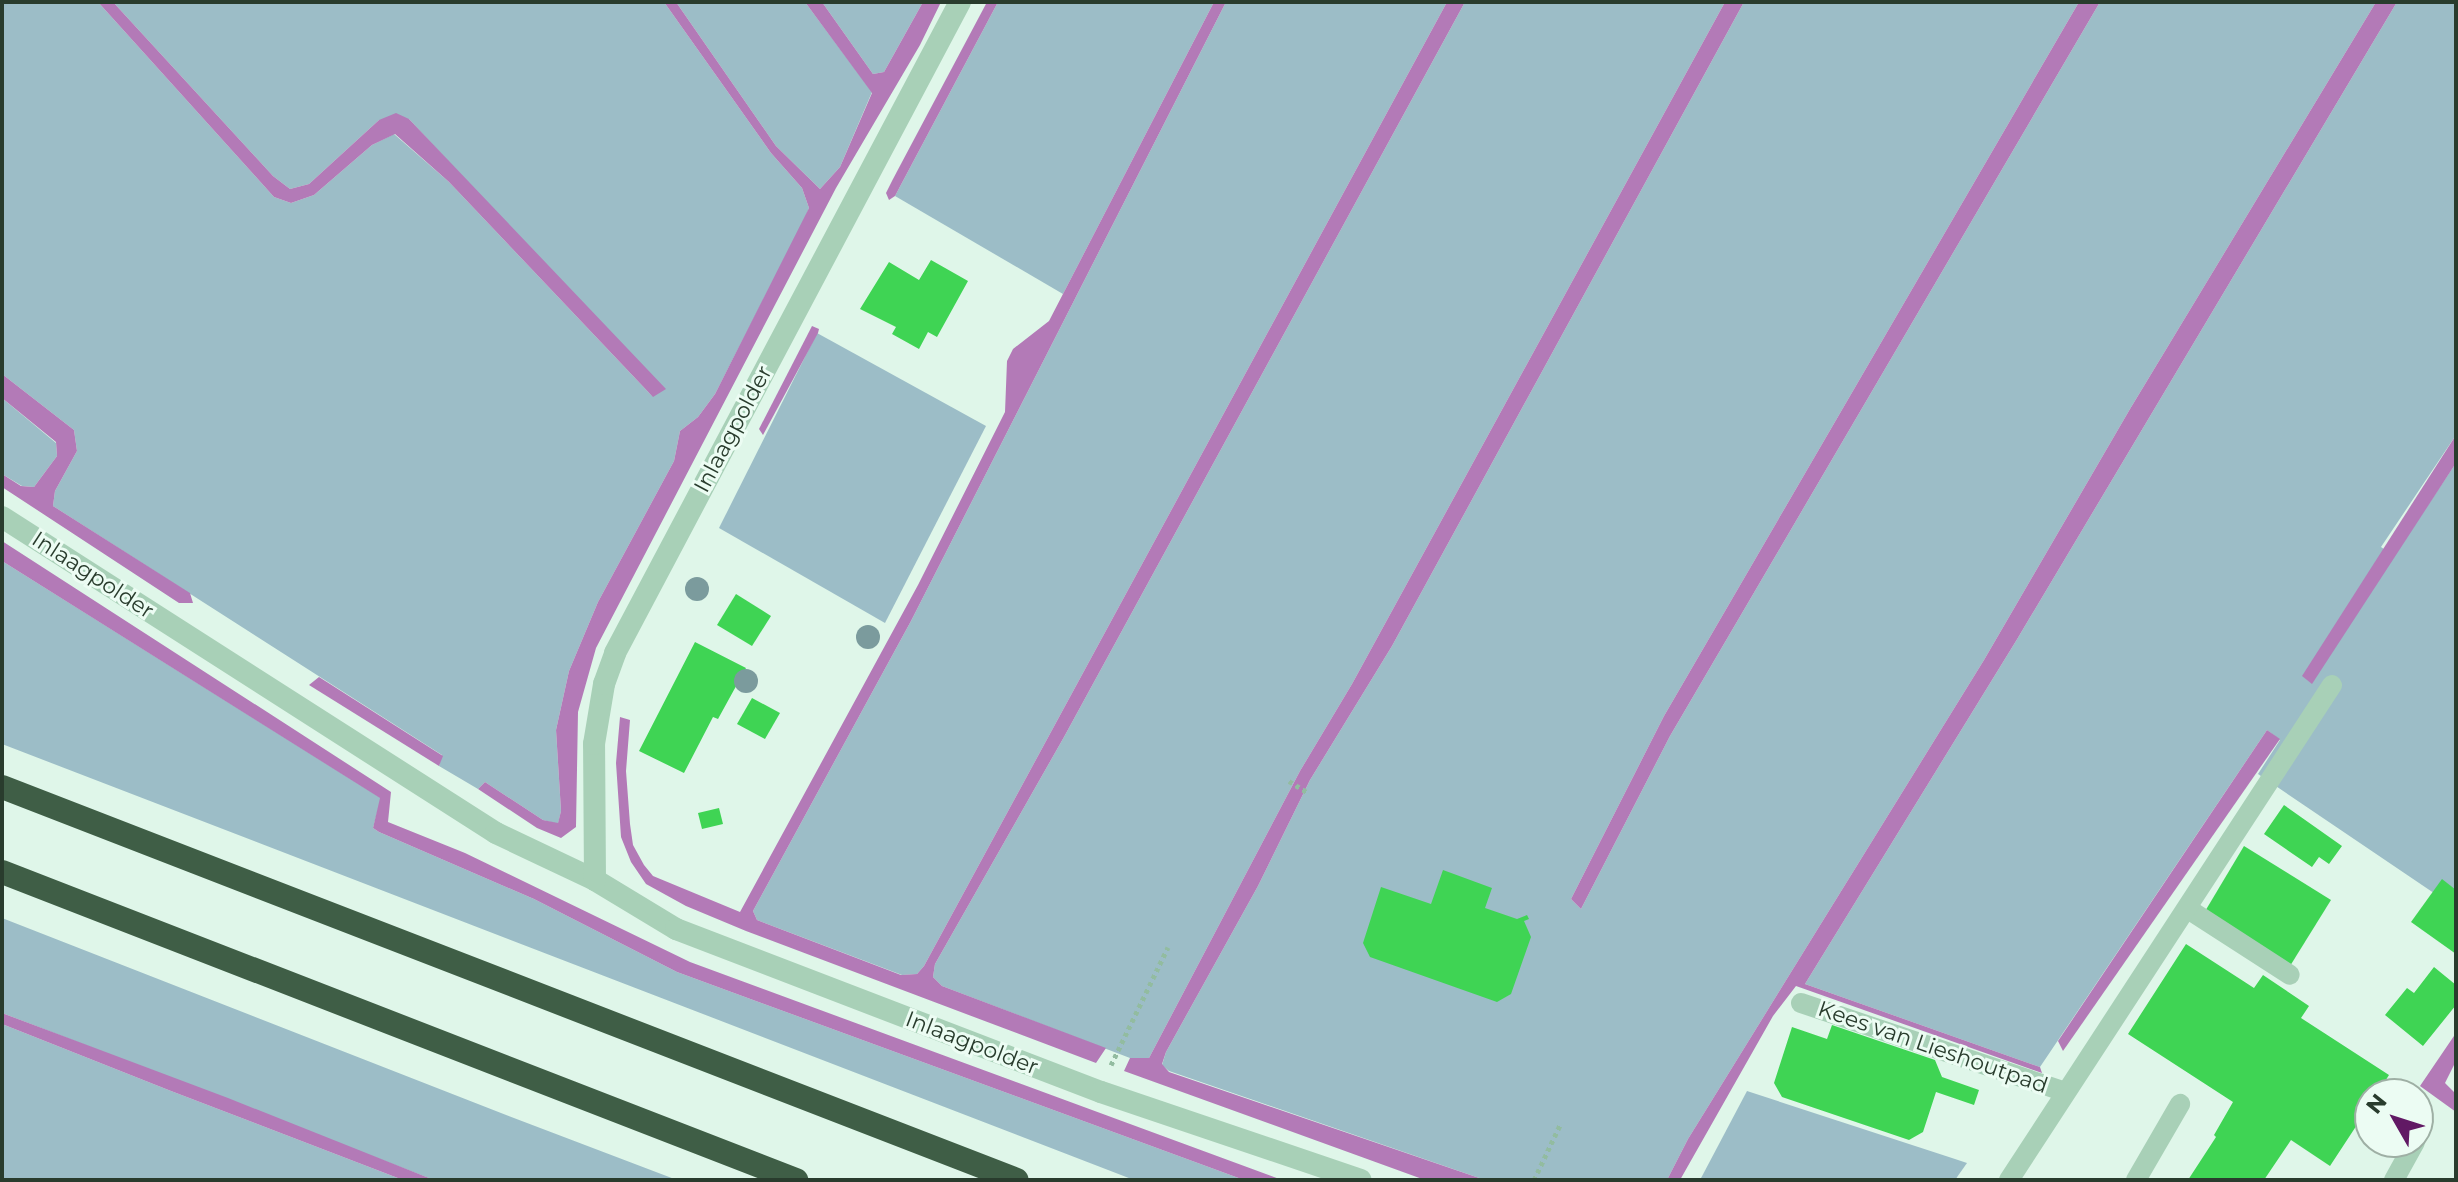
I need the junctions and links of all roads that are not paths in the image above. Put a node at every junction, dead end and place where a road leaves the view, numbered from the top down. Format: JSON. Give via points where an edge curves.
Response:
{"nodes":[{"id":1,"x":960,"y":2,"type":"edge"},
{"id":2,"x":2,"y":517,"type":"edge"},
{"id":3,"x":2332,"y":685,"type":"dead end"},
{"id":4,"x":2,"y":787,"type":"edge"},
{"id":5,"x":2,"y":872,"type":"edge"},
{"id":6,"x":595,"y":880,"type":"junction"},
{"id":7,"x":2188,"y":909,"type":"junction"},
{"id":8,"x":2290,"y":975,"type":"dead end"},
{"id":9,"x":1801,"y":1003,"type":"dead end"},
{"id":10,"x":2065,"y":1092,"type":"junction"},
{"id":11,"x":2180,"y":1104,"type":"dead end"},
{"id":12,"x":2406,"y":1158,"type":"edge"},
{"id":13,"x":796,"y":1180,"type":"edge"},
{"id":14,"x":1017,"y":1180,"type":"edge"},
{"id":15,"x":1361,"y":1180,"type":"edge"},
{"id":16,"x":2009,"y":1180,"type":"edge"},
{"id":17,"x":2136,"y":1180,"type":"edge"},
{"id":18,"x":2394,"y":1180,"type":"edge"}],
"edges":[{"from":1,"to":6,"type":"street","name":"Inlaagpolder","via":[[615,653],[594,744]]},
{"from":2,"to":6,"type":"street","name":"Inlaagpolder","via":[[496,833]]},
{"from":3,"to":7,"type":"lane"},
{"from":4,"to":14,"type":"highway"},
{"from":5,"to":13,"type":"highway"},
{"from":6,"to":15,"type":"street","name":"Inlaagpolder","via":[[676,929],[1101,1092]]},
{"from":7,"to":8,"type":"lane"},
{"from":7,"to":10,"type":"lane"},
{"from":9,"to":10,"type":"lane","name":"Kees van Lieshoutpad"},
{"from":10,"to":16,"type":"lane"},
{"from":11,"to":17,"type":"lane"},
{"from":12,"to":18,"type":"lane"}]}
